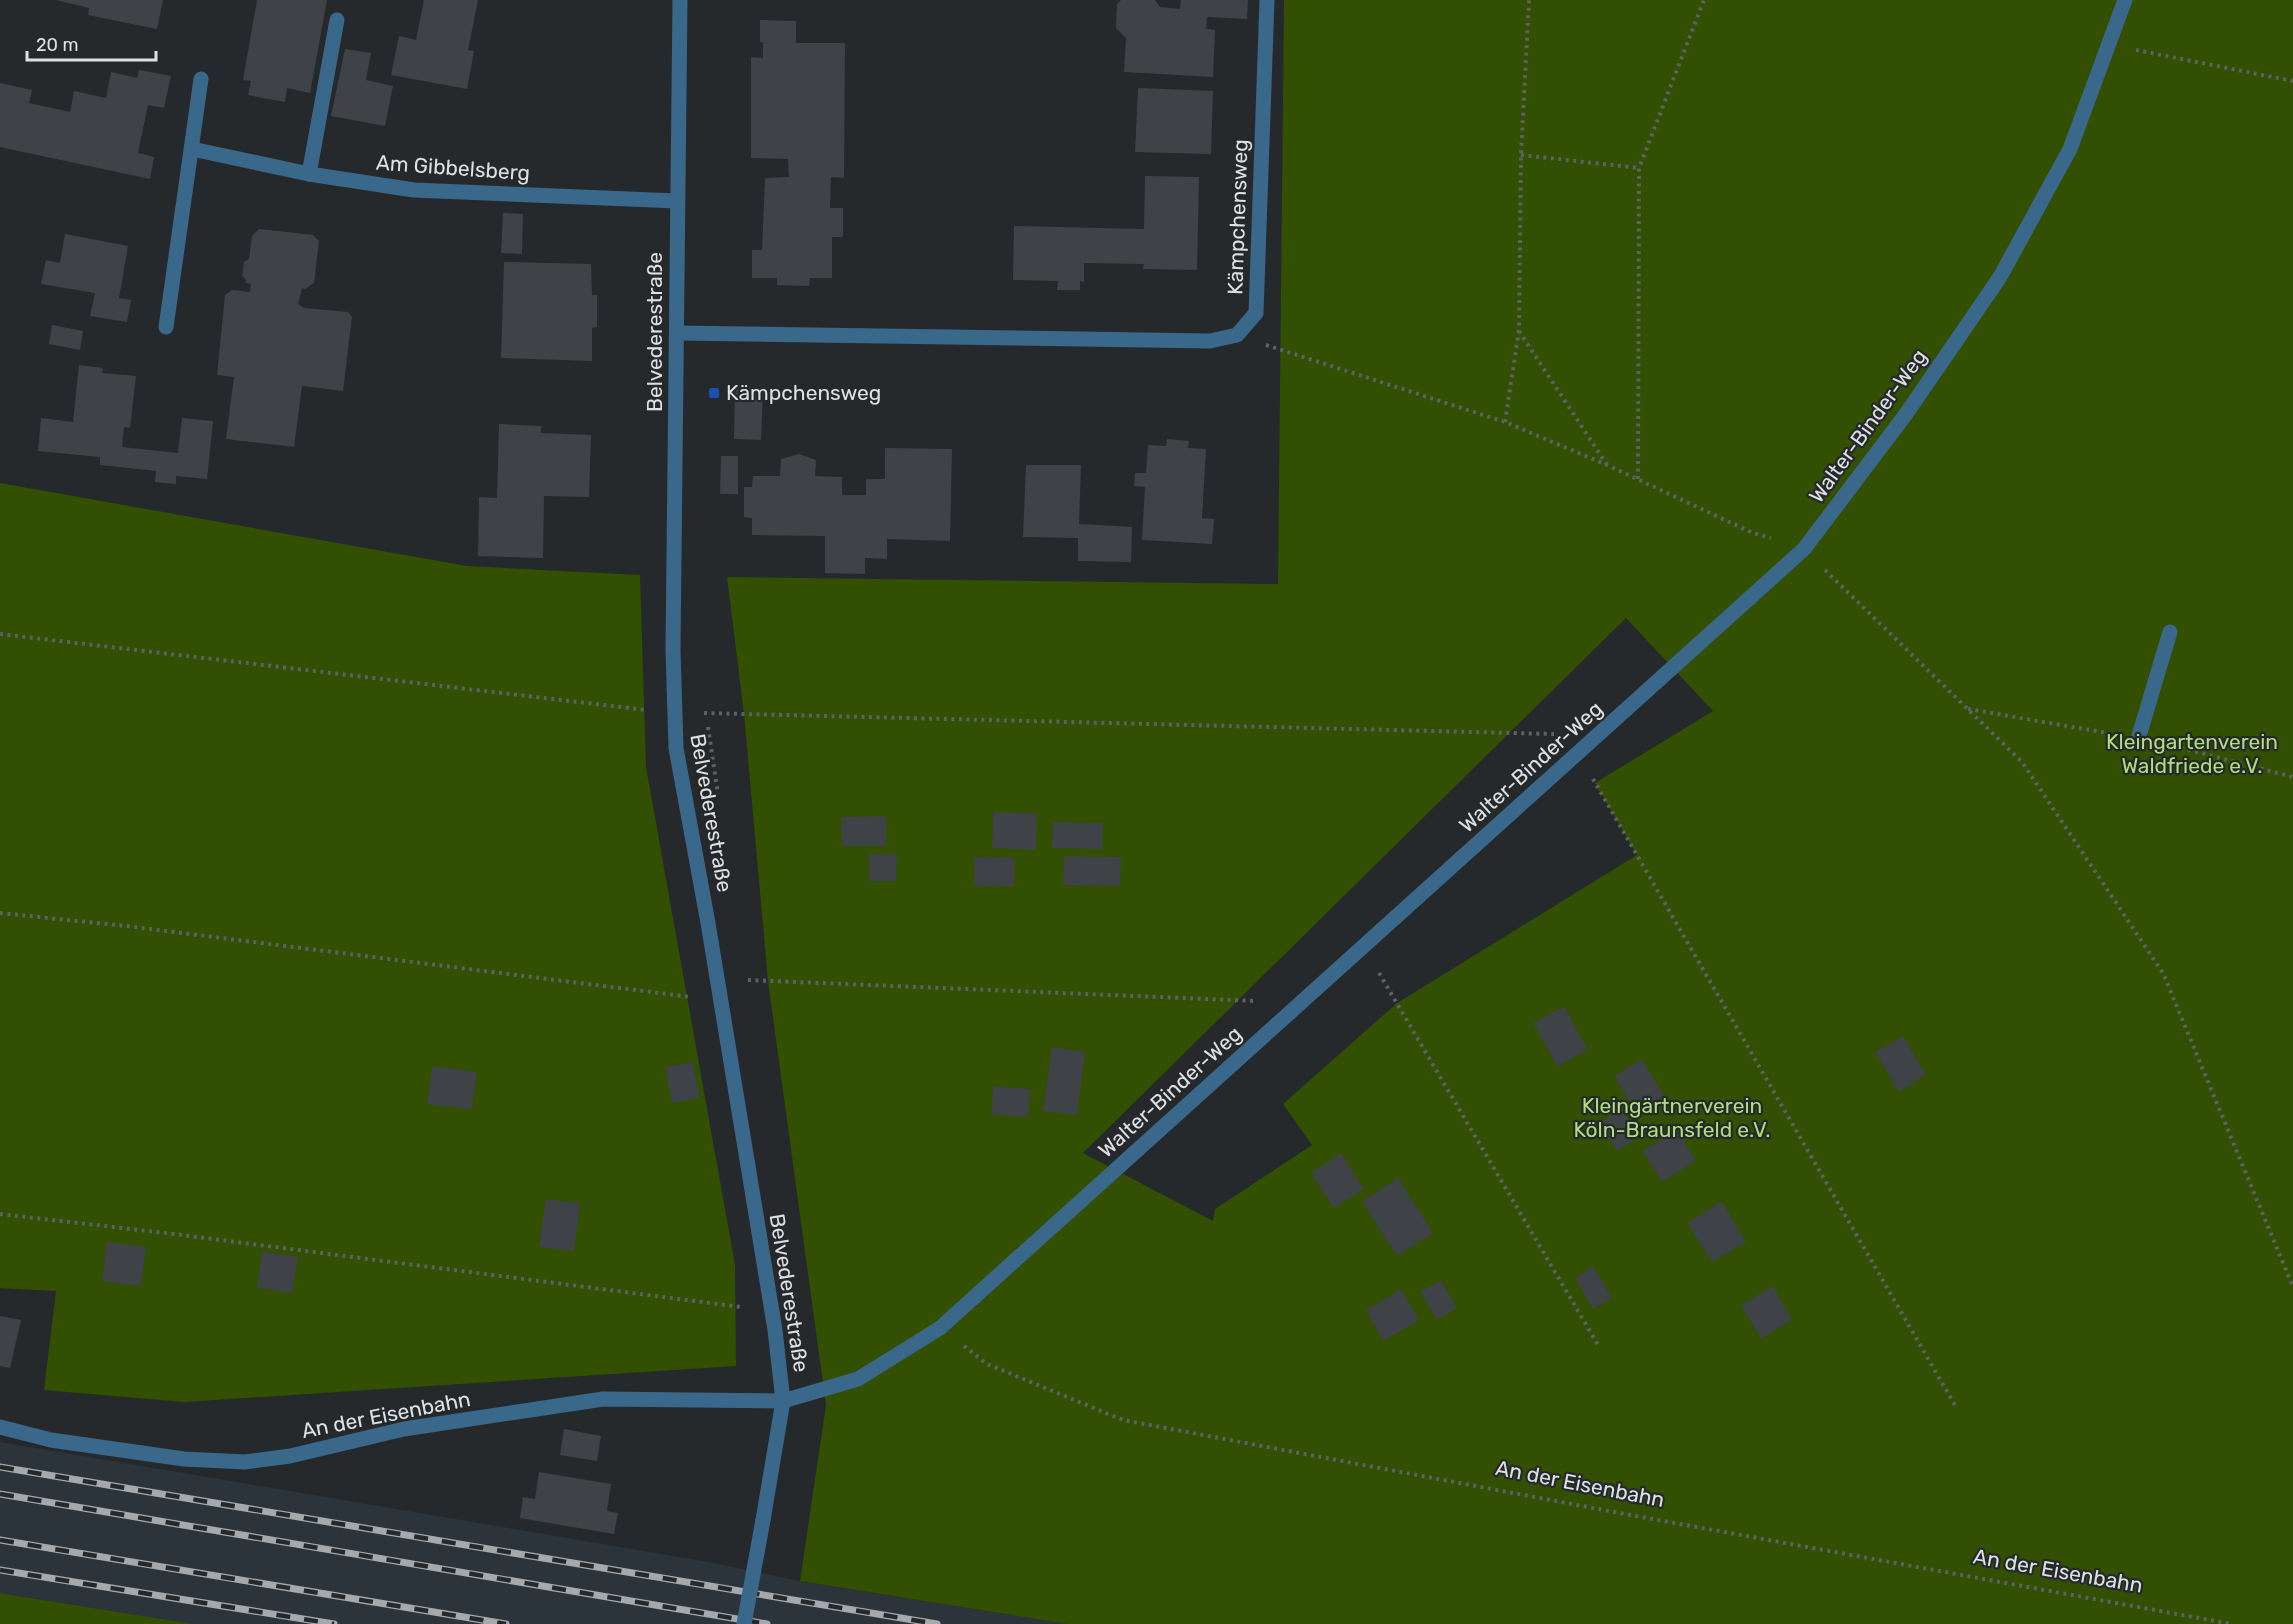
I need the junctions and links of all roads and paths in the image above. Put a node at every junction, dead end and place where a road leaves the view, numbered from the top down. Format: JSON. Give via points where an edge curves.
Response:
{"nodes":[{"id":1,"x":680,"y":0,"type":"edge"},
{"id":2,"x":1267,"y":0,"type":"edge"},
{"id":3,"x":1528,"y":0,"type":"edge"},
{"id":4,"x":1704,"y":0,"type":"edge"},
{"id":5,"x":2125,"y":0,"type":"edge"},
{"id":6,"x":338,"y":20,"type":"dead end"},
{"id":7,"x":2109,"y":45,"type":"junction"},
{"id":8,"x":201,"y":79,"type":"dead end"},
{"id":9,"x":2293,"y":81,"type":"edge"},
{"id":10,"x":192,"y":149,"type":"junction"},
{"id":11,"x":1521,"y":155,"type":"junction"},
{"id":12,"x":1639,"y":168,"type":"junction"},
{"id":13,"x":309,"y":174,"type":"junction"},
{"id":14,"x":677,"y":201,"type":"junction"},
{"id":15,"x":165,"y":327,"type":"dead end"},
{"id":16,"x":1519,"y":330,"type":"junction"},
{"id":17,"x":677,"y":333,"type":"junction"},
{"id":18,"x":1237,"y":335,"type":"junction"},
{"id":19,"x":1505,"y":422,"type":"junction"},
{"id":20,"x":1606,"y":465,"type":"junction"},
{"id":21,"x":1638,"y":480,"type":"junction"},
{"id":22,"x":1804,"y":549,"type":"junction"},
{"id":23,"x":2170,"y":632,"type":"dead end"},
{"id":24,"x":0,"y":634,"type":"edge"},
{"id":25,"x":1968,"y":709,"type":"junction"},
{"id":26,"x":675,"y":713,"type":"junction"},
{"id":27,"x":1597,"y":735,"type":"junction"},
{"id":28,"x":2138,"y":739,"type":"junction"},
{"id":29,"x":1578,"y":752,"type":"junction"},
{"id":30,"x":2293,"y":777,"type":"edge"},
{"id":31,"x":0,"y":913,"type":"edge"},
{"id":32,"x":1363,"y":946,"type":"junction"},
{"id":33,"x":717,"y":979,"type":"junction"},
{"id":34,"x":721,"y":1001,"type":"junction"},
{"id":35,"x":1300,"y":1003,"type":"junction"},
{"id":36,"x":0,"y":1214,"type":"edge"},
{"id":37,"x":2293,"y":1287,"type":"edge"},
{"id":38,"x":771,"y":1310,"type":"junction"},
{"id":39,"x":940,"y":1328,"type":"junction"},
{"id":40,"x":1598,"y":1345,"type":"dead end"},
{"id":41,"x":783,"y":1401,"type":"junction"},
{"id":42,"x":1956,"y":1407,"type":"dead end"},
{"id":43,"x":0,"y":1427,"type":"edge"},
{"id":44,"x":744,"y":1624,"type":"edge"},
{"id":45,"x":2232,"y":1624,"type":"edge"}],
"edges":[{"from":1,"to":14,"type":"street","name":"Belvederestraße"},
{"from":2,"to":18,"type":"street","name":"Kämpchensweg","via":[[1256,313]]},
{"from":3,"to":11,"type":"path"},
{"from":4,"to":12,"type":"path"},
{"from":5,"to":7,"type":"street","name":"Walter-Binder-Weg"},
{"from":6,"to":13,"type":"street"},
{"from":7,"to":9,"type":"path"},
{"from":7,"to":22,"type":"street","name":"Walter-Binder-Weg","via":[[2070,149],[2000,277],[1906,414]]},
{"from":8,"to":10,"type":"street"},
{"from":10,"to":13,"type":"street","name":"Am Gibbelsberg"},
{"from":10,"to":15,"type":"street"},
{"from":11,"to":12,"type":"path"},
{"from":11,"to":16,"type":"path"},
{"from":12,"to":21,"type":"path"},
{"from":13,"to":14,"type":"street","name":"Am Gibbelsberg","via":[[414,190]]},
{"from":14,"to":17,"type":"street","name":"Belvederestraße"},
{"from":16,"to":19,"type":"path"},
{"from":16,"to":20,"type":"path"},
{"from":17,"to":18,"type":"street","via":[[1210,341]]},
{"from":17,"to":26,"type":"street","name":"Belvederestraße"},
{"from":18,"to":19,"type":"path"},
{"from":19,"to":20,"type":"path"},
{"from":20,"to":21,"type":"path"},
{"from":21,"to":22,"type":"path","via":[[1753,533]]},
{"from":22,"to":25,"type":"path"},
{"from":22,"to":27,"type":"street","name":"Walter-Binder-Weg"},
{"from":23,"to":28,"type":"street"},
{"from":24,"to":26,"type":"path"},
{"from":25,"to":28,"type":"path"},
{"from":25,"to":37,"type":"path","via":[[2022,762],[2163,973]]},
{"from":26,"to":27,"type":"path"},
{"from":26,"to":33,"type":"street","name":"Belvederestraße","via":[[676,748]]},
{"from":27,"to":29,"type":"street","name":"Walter-Binder-Weg"},
{"from":28,"to":30,"type":"path"},
{"from":29,"to":32,"type":"street","name":"Walter-Binder-Weg"},
{"from":29,"to":42,"type":"path"},
{"from":31,"to":34,"type":"path"},
{"from":32,"to":35,"type":"street","name":"Walter-Binder-Weg"},
{"from":32,"to":40,"type":"path"},
{"from":33,"to":34,"type":"street","name":"Belvederestraße"},
{"from":33,"to":35,"type":"path"},
{"from":34,"to":38,"type":"street","name":"Belvederestraße"},
{"from":35,"to":39,"type":"street","name":"Walter-Binder-Weg"},
{"from":36,"to":38,"type":"path"},
{"from":38,"to":41,"type":"street","name":"Belvederestraße"},
{"from":39,"to":41,"type":"street","name":"Walter-Binder-Weg","via":[[858,1378]]},
{"from":39,"to":45,"type":"path","name":"An der Eisenbahn","via":[[987,1364],[1123,1420]]},
{"from":41,"to":43,"type":"street","name":"An der Eisenbahn","via":[[603,1399],[404,1429],[290,1456],[245,1462],[184,1459],[51,1440]]},
{"from":41,"to":44,"type":"street","name":"Belvederestraße","bridge":true}]}
